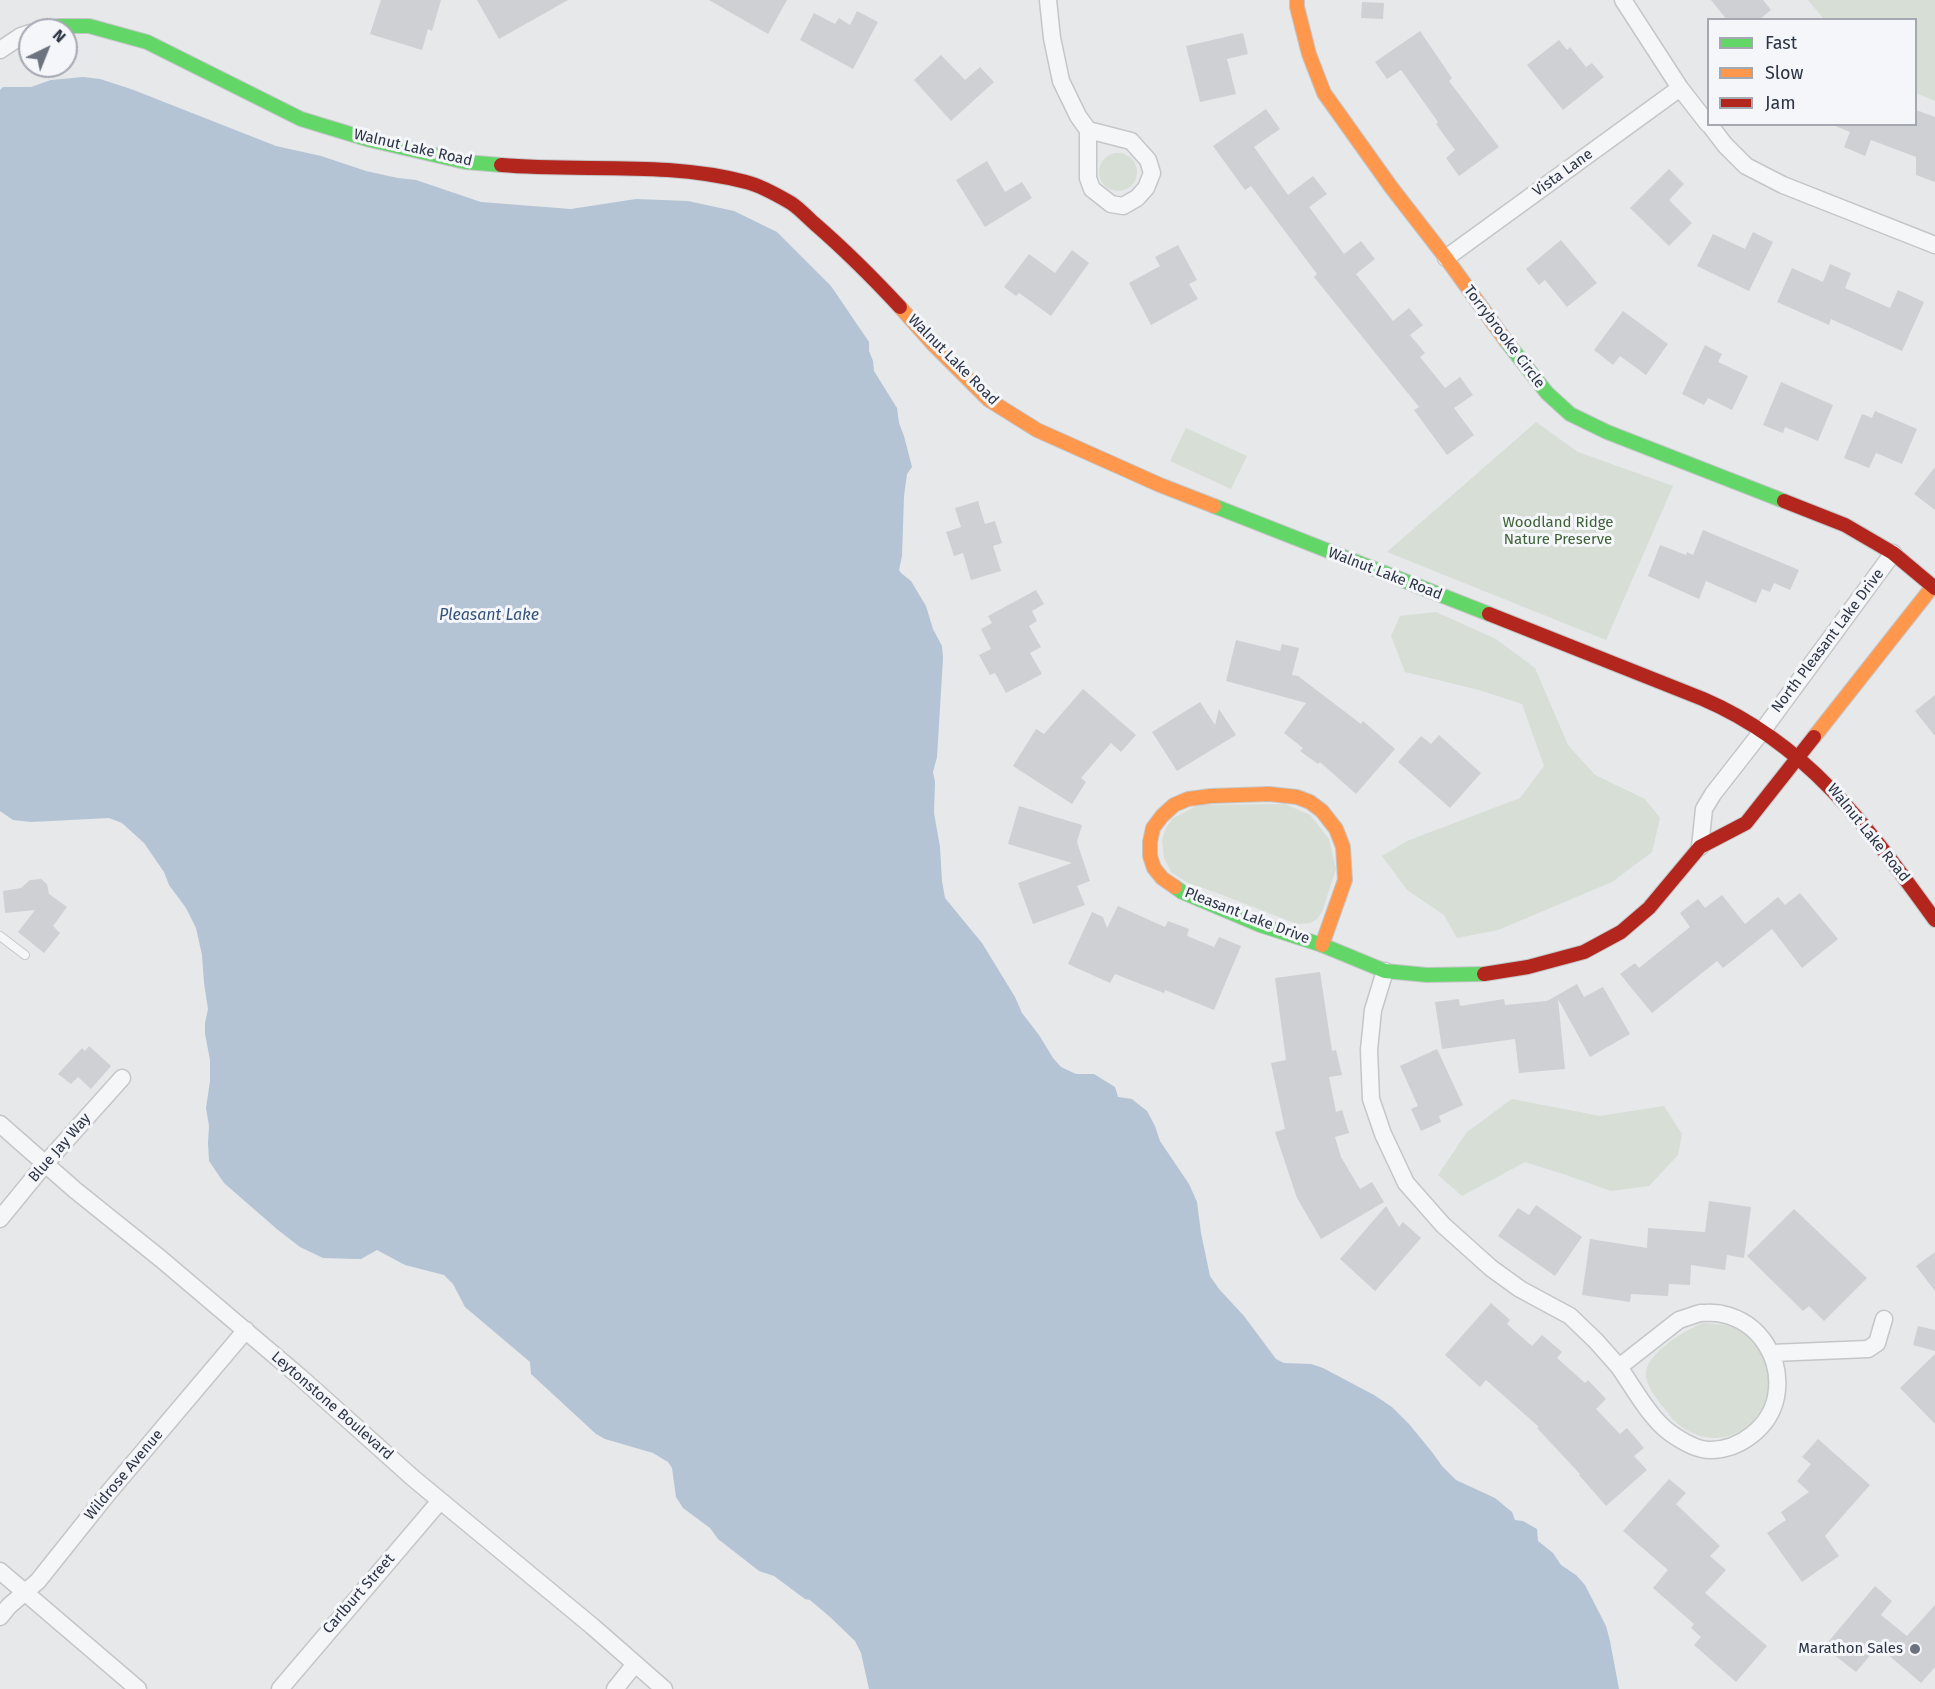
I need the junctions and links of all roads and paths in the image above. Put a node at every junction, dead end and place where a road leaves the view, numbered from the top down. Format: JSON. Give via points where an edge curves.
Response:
{"nodes":[{"id":1,"x":1048,"y":0,"type":"edge"},
{"id":2,"x":1298,"y":0,"type":"edge"},
{"id":3,"x":1623,"y":0,"type":"edge"},
{"id":4,"x":78,"y":26,"type":"edge"},
{"id":5,"x":18,"y":38,"type":"edge"},
{"id":6,"x":0,"y":50,"type":"edge"},
{"id":7,"x":1680,"y":88,"type":"junction"},
{"id":8,"x":1707,"y":122,"type":"edge"},
{"id":9,"x":1711,"y":126,"type":"edge"},
{"id":10,"x":1088,"y":130,"type":"junction"},
{"id":11,"x":1935,"y":245,"type":"edge"},
{"id":12,"x":1446,"y":258,"type":"junction"},
{"id":13,"x":1893,"y":553,"type":"junction"},
{"id":14,"x":1934,"y":587,"type":"edge"},
{"id":15,"x":1763,"y":730,"type":"junction"},
{"id":16,"x":1798,"y":756,"type":"junction"},
{"id":17,"x":1700,"y":847,"type":"junction"},
{"id":18,"x":1935,"y":920,"type":"edge"},
{"id":19,"x":0,"y":936,"type":"edge"},
{"id":20,"x":1322,"y":945,"type":"junction"},
{"id":21,"x":25,"y":956,"type":"dead end"},
{"id":22,"x":1385,"y":971,"type":"junction"},
{"id":23,"x":122,"y":1078,"type":"dead end"},
{"id":24,"x":0,"y":1124,"type":"edge"},
{"id":25,"x":45,"y":1164,"type":"junction"},
{"id":26,"x":0,"y":1219,"type":"edge"},
{"id":27,"x":1884,"y":1319,"type":"dead end"},
{"id":28,"x":246,"y":1330,"type":"junction"},
{"id":29,"x":1772,"y":1353,"type":"junction"},
{"id":30,"x":1619,"y":1367,"type":"junction"},
{"id":31,"x":440,"y":1501,"type":"junction"},
{"id":32,"x":0,"y":1571,"type":"edge"},
{"id":33,"x":25,"y":1592,"type":"junction"},
{"id":34,"x":0,"y":1617,"type":"edge"},
{"id":35,"x":635,"y":1664,"type":"junction"},
{"id":36,"x":138,"y":1689,"type":"edge"},
{"id":37,"x":280,"y":1689,"type":"edge"},
{"id":38,"x":615,"y":1689,"type":"edge"},
{"id":39,"x":664,"y":1689,"type":"edge"}],
"edges":[{"from":1,"to":10,"type":"street","via":[[1061,81]]},
{"from":2,"to":12,"type":"street","name":"Torrybrooke Circle","via":[[1309,54],[1324,93]]},
{"from":3,"to":7,"type":"street"},
{"from":4,"to":15,"type":"street","name":"Walnut Lake Road","via":[[147,42],[301,119],[370,140],[465,162],[694,172],[748,182],[792,204],[827,234],[989,400],[1037,430],[1160,485],[1682,690]]},
{"from":5,"to":6,"type":"street"},
{"from":7,"to":8,"type":"street"},
{"from":7,"to":12,"type":"street","name":"Vista Lane"},
{"from":9,"to":11,"type":"street","via":[[1746,166]]},
{"from":10,"to":10,"type":"street","via":[[1088,178],[1092,189],[1111,204],[1124,206],[1146,188],[1152,173],[1148,160],[1131,141]]},
{"from":12,"to":13,"type":"street","name":"Torrybrooke Circle","via":[[1516,356],[1546,393],[1570,414],[1845,525]]},
{"from":13,"to":14,"type":"street","name":"Torrybrooke Circle"},
{"from":13,"to":15,"type":"street","name":"North Pleasant Lake Drive"},
{"from":14,"to":16,"type":"street"},
{"from":15,"to":16,"type":"street","name":"Walnut Lake Road"},
{"from":15,"to":17,"type":"street","via":[[1704,809]]},
{"from":16,"to":17,"type":"street","name":"Pleasant Lake Drive","via":[[1746,823]]},
{"from":16,"to":18,"type":"street","name":"Walnut Lake Road","via":[[1853,810]]},
{"from":17,"to":22,"type":"street","name":"Pleasant Lake Drive","via":[[1649,908],[1621,932],[1584,952],[1478,975]]},
{"from":19,"to":21,"type":"lane"},
{"from":20,"to":20,"type":"street","name":"Pleasant Lake Drive","via":[[1260,925],[1182,892],[1154,868],[1150,856],[1153,828],[1174,805],[1188,799],[1269,794],[1310,802],[1336,830],[1343,847],[1345,880]]},
{"from":20,"to":22,"type":"street","name":"Pleasant Lake Drive"},
{"from":22,"to":30,"type":"street","via":[[1373,1010],[1369,1050],[1371,1099],[1407,1183],[1443,1225],[1491,1268],[1569,1316]]},
{"from":23,"to":25,"type":"street","name":"Blue Jay Way"},
{"from":24,"to":25,"type":"street","name":"Leytonstone Boulevard"},
{"from":25,"to":26,"type":"street","name":"Blue Jay Way"},
{"from":25,"to":28,"type":"street","name":"Leytonstone Boulevard"},
{"from":27,"to":29,"type":"street","via":[[1877,1343],[1868,1349]]},
{"from":28,"to":31,"type":"street","name":"Leytonstone Boulevard"},
{"from":28,"to":33,"type":"street","name":"Wildrose Avenue"},
{"from":29,"to":30,"type":"street","via":[[1760,1335],[1743,1321],[1722,1314],[1700,1313],[1679,1320]]},
{"from":29,"to":30,"type":"street","via":[[1778,1376],[1776,1398],[1767,1419],[1752,1436],[1732,1446],[1708,1450],[1685,1443],[1666,1430]]},
{"from":31,"to":35,"type":"street","name":"Leytonstone Boulevard"},
{"from":31,"to":37,"type":"street","name":"Carlburt Street"},
{"from":32,"to":33,"type":"street"},
{"from":33,"to":34,"type":"street","name":"Wildrose Avenue"},
{"from":33,"to":36,"type":"street"},
{"from":35,"to":38,"type":"street"},
{"from":35,"to":39,"type":"street","name":"Leytonstone Boulevard"}]}
